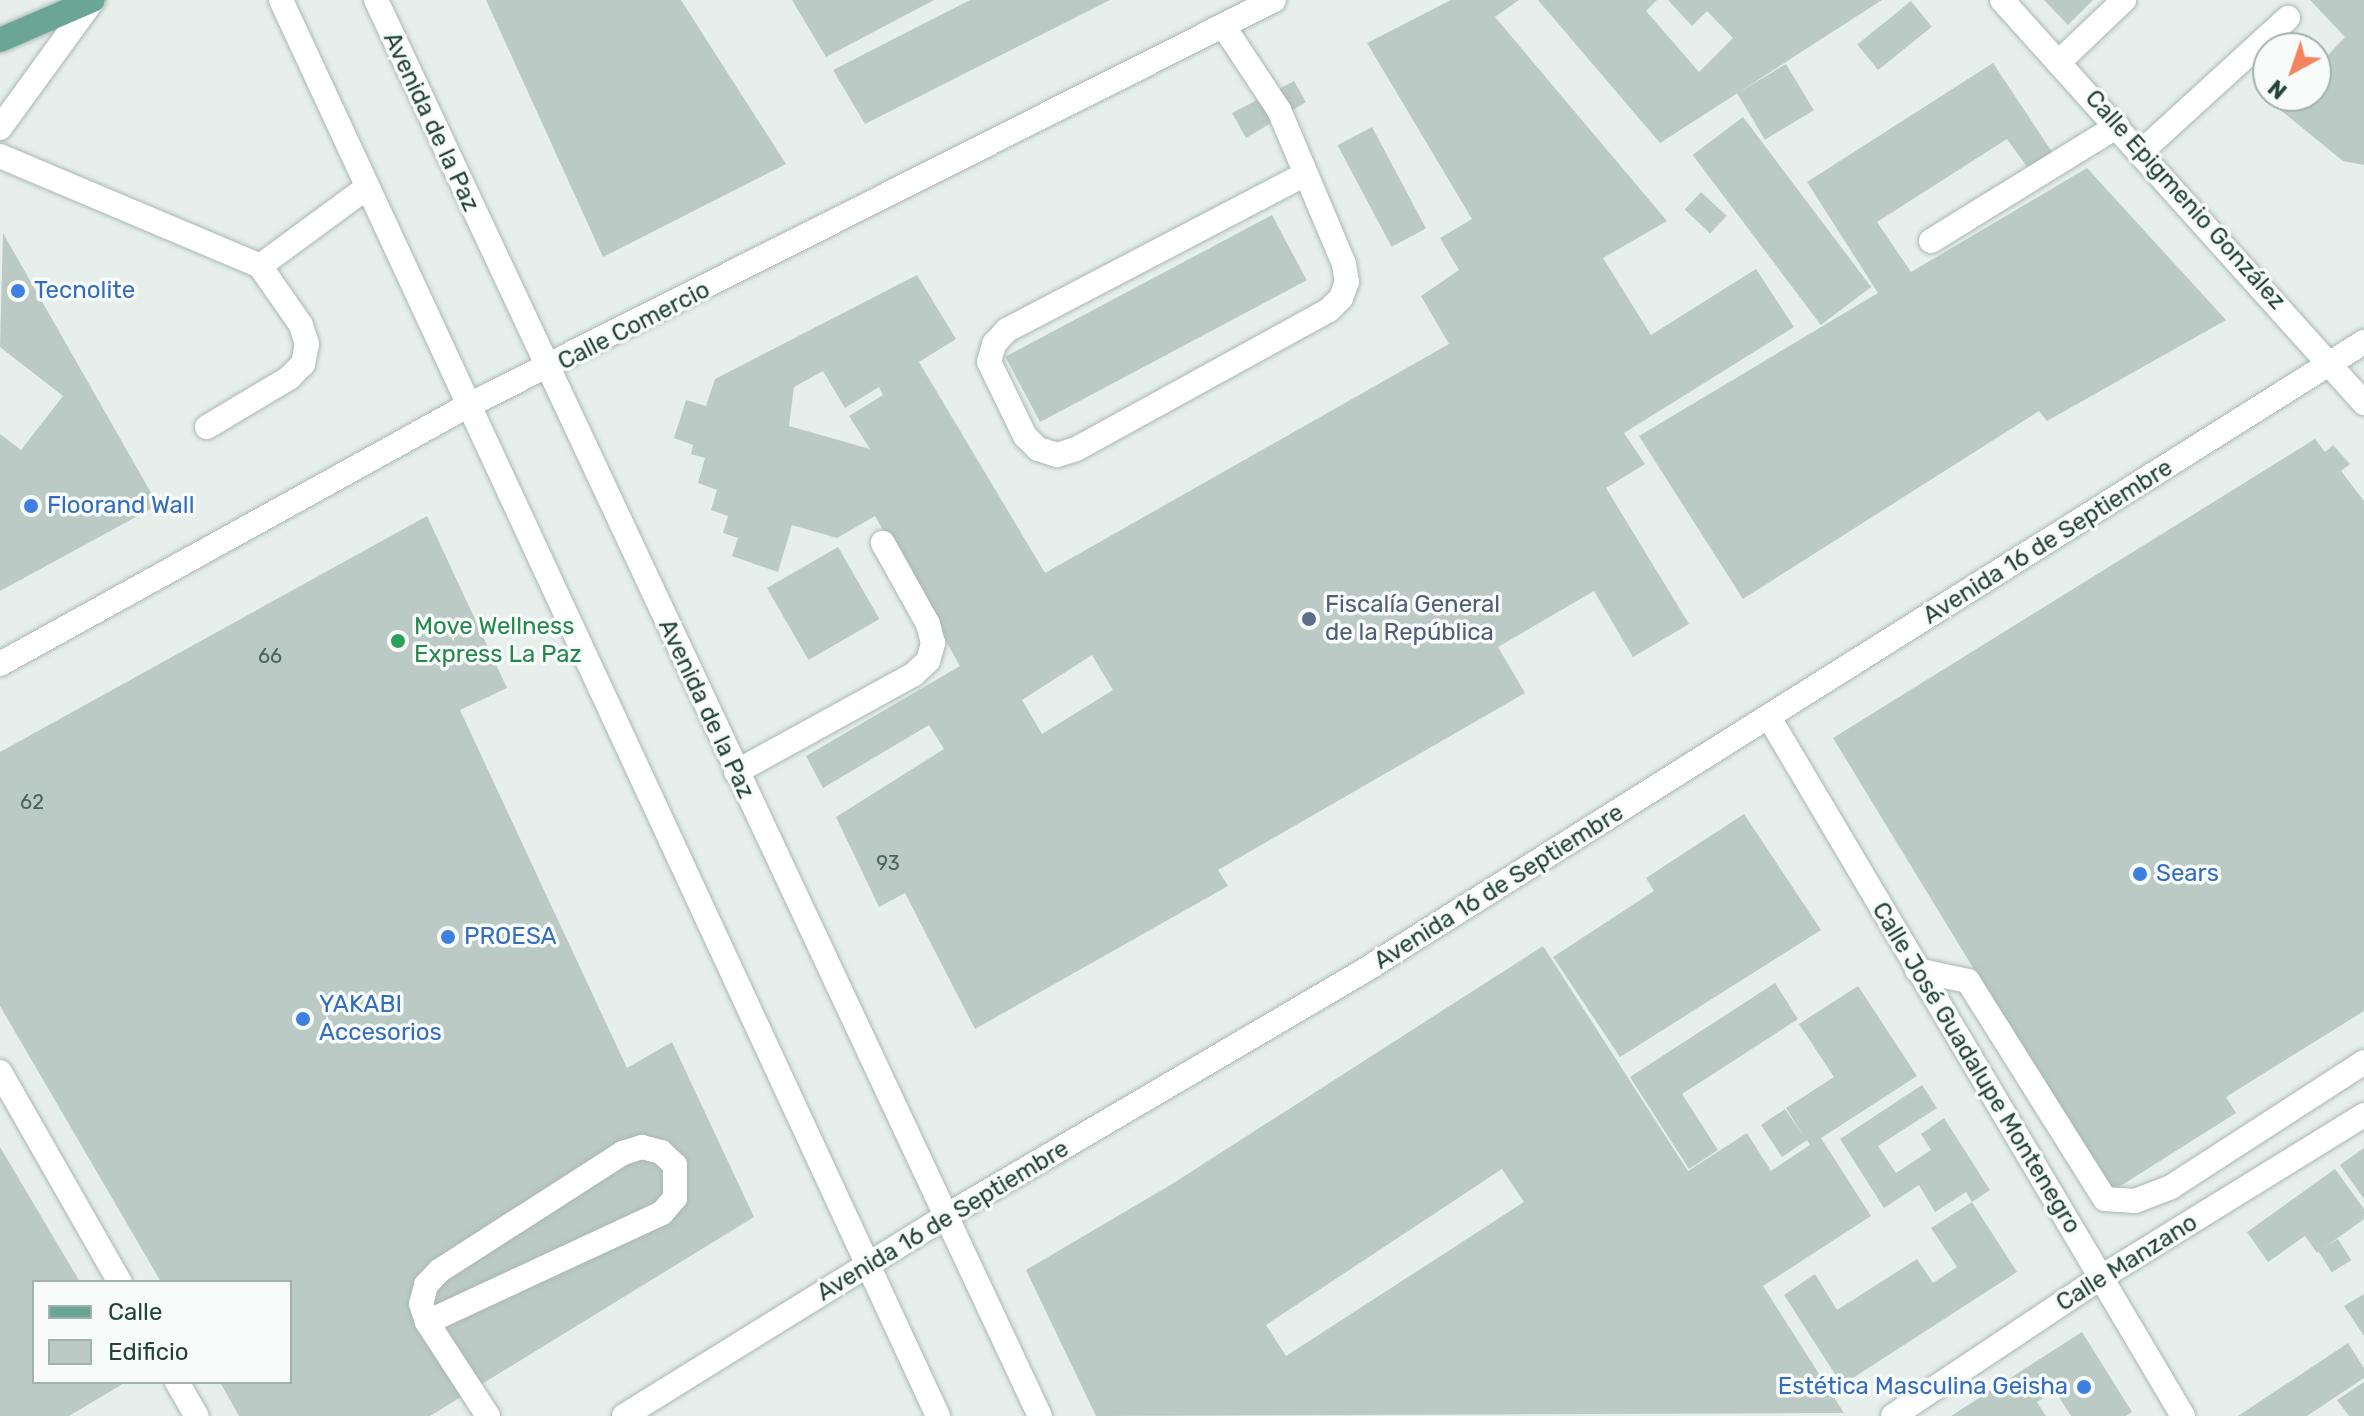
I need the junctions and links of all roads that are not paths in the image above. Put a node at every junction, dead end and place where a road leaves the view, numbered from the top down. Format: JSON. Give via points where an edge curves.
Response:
{"nodes":[{"id":1,"x":93,"y":0,"type":"edge"},
{"id":2,"x":281,"y":0,"type":"edge"},
{"id":3,"x":376,"y":0,"type":"edge"},
{"id":4,"x":1274,"y":0,"type":"edge"},
{"id":5,"x":2002,"y":0,"type":"edge"},
{"id":6,"x":2124,"y":0,"type":"edge"},
{"id":7,"x":2288,"y":18,"type":"dead end"},
{"id":8,"x":1224,"y":27,"type":"junction"},
{"id":9,"x":0,"y":40,"type":"edge"},
{"id":10,"x":2059,"y":62,"type":"junction"},
{"id":11,"x":2117,"y":126,"type":"junction"},
{"id":12,"x":0,"y":128,"type":"edge"},
{"id":13,"x":2141,"y":152,"type":"junction"},
{"id":14,"x":0,"y":156,"type":"edge"},
{"id":15,"x":1305,"y":174,"type":"junction"},
{"id":16,"x":365,"y":189,"type":"junction"},
{"id":17,"x":1931,"y":241,"type":"dead end"},
{"id":18,"x":260,"y":266,"type":"junction"},
{"id":19,"x":2364,"y":342,"type":"edge"},
{"id":20,"x":2332,"y":362,"type":"junction"},
{"id":21,"x":548,"y":370,"type":"junction"},
{"id":22,"x":2364,"y":403,"type":"edge"},
{"id":23,"x":469,"y":405,"type":"junction"},
{"id":24,"x":207,"y":427,"type":"dead end"},
{"id":25,"x":883,"y":543,"type":"dead end"},
{"id":26,"x":0,"y":664,"type":"edge"},
{"id":27,"x":1770,"y":719,"type":"junction"},
{"id":28,"x":736,"y":772,"type":"junction"},
{"id":29,"x":1917,"y":970,"type":"junction"},
{"id":30,"x":2364,"y":1062,"type":"edge"},
{"id":31,"x":0,"y":1072,"type":"edge"},
{"id":32,"x":2364,"y":1115,"type":"edge"},
{"id":33,"x":946,"y":1216,"type":"junction"},
{"id":34,"x":866,"y":1267,"type":"junction"},
{"id":35,"x":2100,"y":1278,"type":"junction"},
{"id":36,"x":119,"y":1280,"type":"edge"},
{"id":37,"x":427,"y":1322,"type":"junction"},
{"id":38,"x":178,"y":1384,"type":"edge"},
{"id":39,"x":197,"y":1416,"type":"edge"},
{"id":40,"x":488,"y":1416,"type":"edge"},
{"id":41,"x":624,"y":1416,"type":"edge"},
{"id":42,"x":938,"y":1416,"type":"edge"},
{"id":43,"x":1040,"y":1416,"type":"edge"},
{"id":44,"x":1893,"y":1416,"type":"edge"},
{"id":45,"x":2183,"y":1416,"type":"edge"}],
"edges":[{"from":1,"to":9,"type":"main road"},
{"from":1,"to":12,"type":"street"},
{"from":2,"to":16,"type":"street"},
{"from":3,"to":21,"type":"street","name":"Avenida de la Paz"},
{"from":4,"to":8,"type":"street","name":"Calle Comercio"},
{"from":5,"to":10,"type":"street","name":"Calle Epigmenio González"},
{"from":6,"to":10,"type":"street"},
{"from":7,"to":13,"type":"street"},
{"from":8,"to":15,"type":"street","via":[[1279,110]]},
{"from":8,"to":21,"type":"street","name":"Calle Comercio"},
{"from":10,"to":11,"type":"street","name":"Calle Epigmenio González"},
{"from":11,"to":13,"type":"street","name":"Calle Epigmenio González"},
{"from":11,"to":17,"type":"street"},
{"from":13,"to":20,"type":"street","name":"Calle Epigmenio González"},
{"from":14,"to":18,"type":"street"},
{"from":15,"to":15,"type":"street","via":[[1344,264],[1347,282],[1329,310],[1076,449],[1057,455],[1038,449],[1025,436],[989,362],[994,344],[1007,330]]},
{"from":16,"to":18,"type":"street"},
{"from":16,"to":23,"type":"street"},
{"from":18,"to":24,"type":"street","via":[[301,325],[307,344],[303,364]]},
{"from":19,"to":20,"type":"street","name":"Avenida 16 de Septiembre"},
{"from":20,"to":22,"type":"street","name":"Calle Epigmenio González"},
{"from":20,"to":27,"type":"street","name":"Avenida 16 de Septiembre"},
{"from":21,"to":23,"type":"street","name":"Calle Comercio"},
{"from":21,"to":28,"type":"street","name":"Avenida de la Paz"},
{"from":23,"to":26,"type":"street","name":"Calle Comercio"},
{"from":23,"to":34,"type":"street"},
{"from":25,"to":28,"type":"street","via":[[928,624],[933,643],[928,661],[914,674]]},
{"from":27,"to":29,"type":"street","name":"Calle José Guadalupe Montenegro"},
{"from":27,"to":33,"type":"street","name":"Avenida 16 de Septiembre","via":[[1373,965]]},
{"from":28,"to":33,"type":"street","name":"Avenida de la Paz"},
{"from":29,"to":30,"type":"street","via":[[1968,981],[2105,1199],[2135,1201],[2171,1187]]},
{"from":29,"to":35,"type":"street","name":"Calle José Guadalupe Montenegro"},
{"from":31,"to":36,"type":"street"},
{"from":32,"to":35,"type":"street","name":"Calle Manzano"},
{"from":33,"to":34,"type":"street","name":"Avenida 16 de Septiembre"},
{"from":33,"to":43,"type":"street","name":"Avenida de la Paz"},
{"from":34,"to":41,"type":"street","name":"Avenida 16 de Septiembre"},
{"from":34,"to":42,"type":"street"},
{"from":35,"to":44,"type":"street","name":"Calle Manzano"},
{"from":35,"to":45,"type":"street","name":"Calle José Guadalupe Montenegro"},
{"from":37,"to":37,"type":"street","via":[[662,1213],[675,1198],[675,1165],[661,1152],[642,1147],[623,1153],[439,1271],[426,1285],[421,1304]]},
{"from":37,"to":40,"type":"street"},
{"from":38,"to":39,"type":"street"}]}
